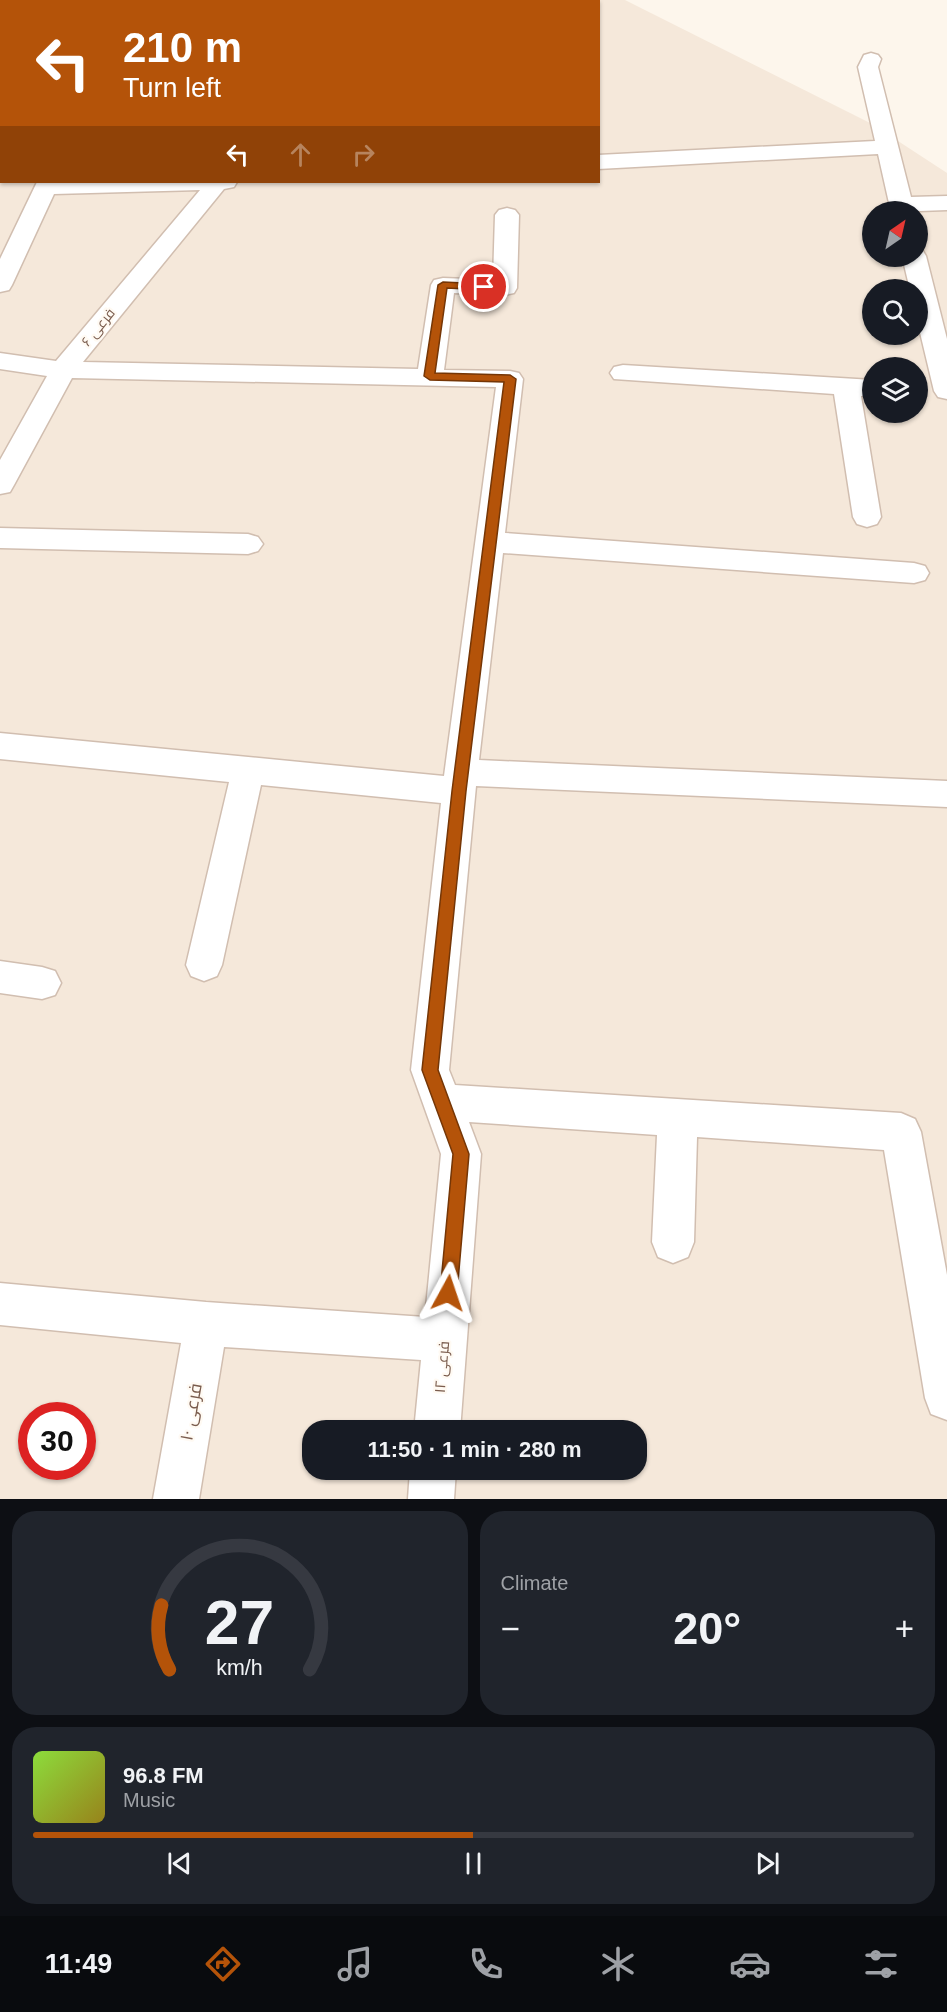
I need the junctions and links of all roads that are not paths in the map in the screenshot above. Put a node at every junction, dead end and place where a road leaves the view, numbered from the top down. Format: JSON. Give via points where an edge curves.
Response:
{"nodes":[{"id":1,"x":871,"y":59,"type":"dead end"},
{"id":2,"x":887,"y":147,"type":"junction"},
{"id":3,"x":600,"y":162,"type":"edge"},
{"id":4,"x":132,"y":183,"type":"edge"},
{"id":5,"x":217,"y":183,"type":"edge"},
{"id":6,"x":47,"y":184,"type":"edge"},
{"id":7,"x":900,"y":201,"type":"edge"},
{"id":8,"x":947,"y":203,"type":"edge"},
{"id":9,"x":928,"y":205,"type":"edge"},
{"id":10,"x":507,"y":215,"type":"dead end"},
{"id":11,"x":917,"y":267,"type":"edge"},
{"id":12,"x":0,"y":285,"type":"edge"},
{"id":13,"x":0,"y":361,"type":"edge"},
{"id":14,"x":63,"y":370,"type":"junction"},
{"id":15,"x":623,"y":373,"type":"dead end"},
{"id":16,"x":430,"y":376,"type":"junction"},
{"id":17,"x":846,"y":386,"type":"junction"},
{"id":18,"x":862,"y":387,"type":"edge"},
{"id":19,"x":928,"y":391,"type":"edge"},
{"id":20,"x":947,"y":392,"type":"edge"},
{"id":21,"x":0,"y":485,"type":"edge"},
{"id":22,"x":867,"y":517,"type":"dead end"},
{"id":23,"x":0,"y":537,"type":"edge"},
{"id":24,"x":489,"y":542,"type":"junction"},
{"id":25,"x":248,"y":544,"type":"dead end"},
{"id":26,"x":914,"y":573,"type":"dead end"},
{"id":27,"x":0,"y":746,"type":"edge"},
{"id":28,"x":248,"y":770,"type":"junction"},
{"id":29,"x":460,"y":782,"type":"junction"},
{"id":30,"x":947,"y":794,"type":"edge"},
{"id":31,"x":204,"y":965,"type":"dead end"},
{"id":32,"x":0,"y":978,"type":"edge"},
{"id":33,"x":42,"y":983,"type":"dead end"},
{"id":34,"x":442,"y":1102,"type":"junction"},
{"id":35,"x":678,"y":1117,"type":"junction"},
{"id":36,"x":673,"y":1242,"type":"dead end"},
{"id":37,"x":0,"y":1304,"type":"edge"},
{"id":38,"x":206,"y":1324,"type":"junction"},
{"id":39,"x":444,"y":1340,"type":"junction"},
{"id":40,"x":947,"y":1398,"type":"edge"},
{"id":41,"x":438,"y":1420,"type":"edge"},
{"id":42,"x":432,"y":1480,"type":"edge"},
{"id":43,"x":176,"y":1499,"type":"edge"},
{"id":44,"x":431,"y":1499,"type":"edge"}],
"edges":[{"from":1,"to":2,"type":"street","via":[[868,67]]},
{"from":2,"to":3,"type":"street"},
{"from":2,"to":7,"type":"street"},
{"from":4,"to":6,"type":"street"},
{"from":5,"to":14,"type":"street","name":"فرعی ۶"},
{"from":6,"to":12,"type":"street"},
{"from":8,"to":9,"type":"street"},
{"from":10,"to":16,"type":"street","via":[[505,288],[443,285]]},
{"from":11,"to":20,"type":"street"},
{"from":13,"to":14,"type":"street"},
{"from":14,"to":16,"type":"street"},
{"from":14,"to":21,"type":"street","name":"فرعی ۶"},
{"from":15,"to":17,"type":"street"},
{"from":16,"to":24,"type":"street","name":"فرعی ۱۲","via":[[510,379]]},
{"from":17,"to":18,"type":"street"},
{"from":17,"to":22,"type":"street"},
{"from":19,"to":20,"type":"street"},
{"from":23,"to":25,"type":"street"},
{"from":24,"to":26,"type":"street"},
{"from":24,"to":29,"type":"street","name":"فرعی ۱۲"},
{"from":27,"to":28,"type":"street"},
{"from":28,"to":29,"type":"street"},
{"from":28,"to":31,"type":"street"},
{"from":29,"to":30,"type":"street"},
{"from":29,"to":34,"type":"street","name":"فرعی ۱۲","via":[[430,1070]]},
{"from":32,"to":33,"type":"street"},
{"from":34,"to":35,"type":"street"},
{"from":34,"to":39,"type":"street","name":"فرعی ۱۲","via":[[461,1154]]},
{"from":35,"to":36,"type":"street"},
{"from":35,"to":40,"type":"street","via":[[901,1132]]},
{"from":37,"to":38,"type":"street"},
{"from":38,"to":39,"type":"street"},
{"from":38,"to":43,"type":"street","name":"فرعی ۱۰"},
{"from":39,"to":41,"type":"street","name":"فرعی ۱۲"},
{"from":42,"to":44,"type":"street"}]}
